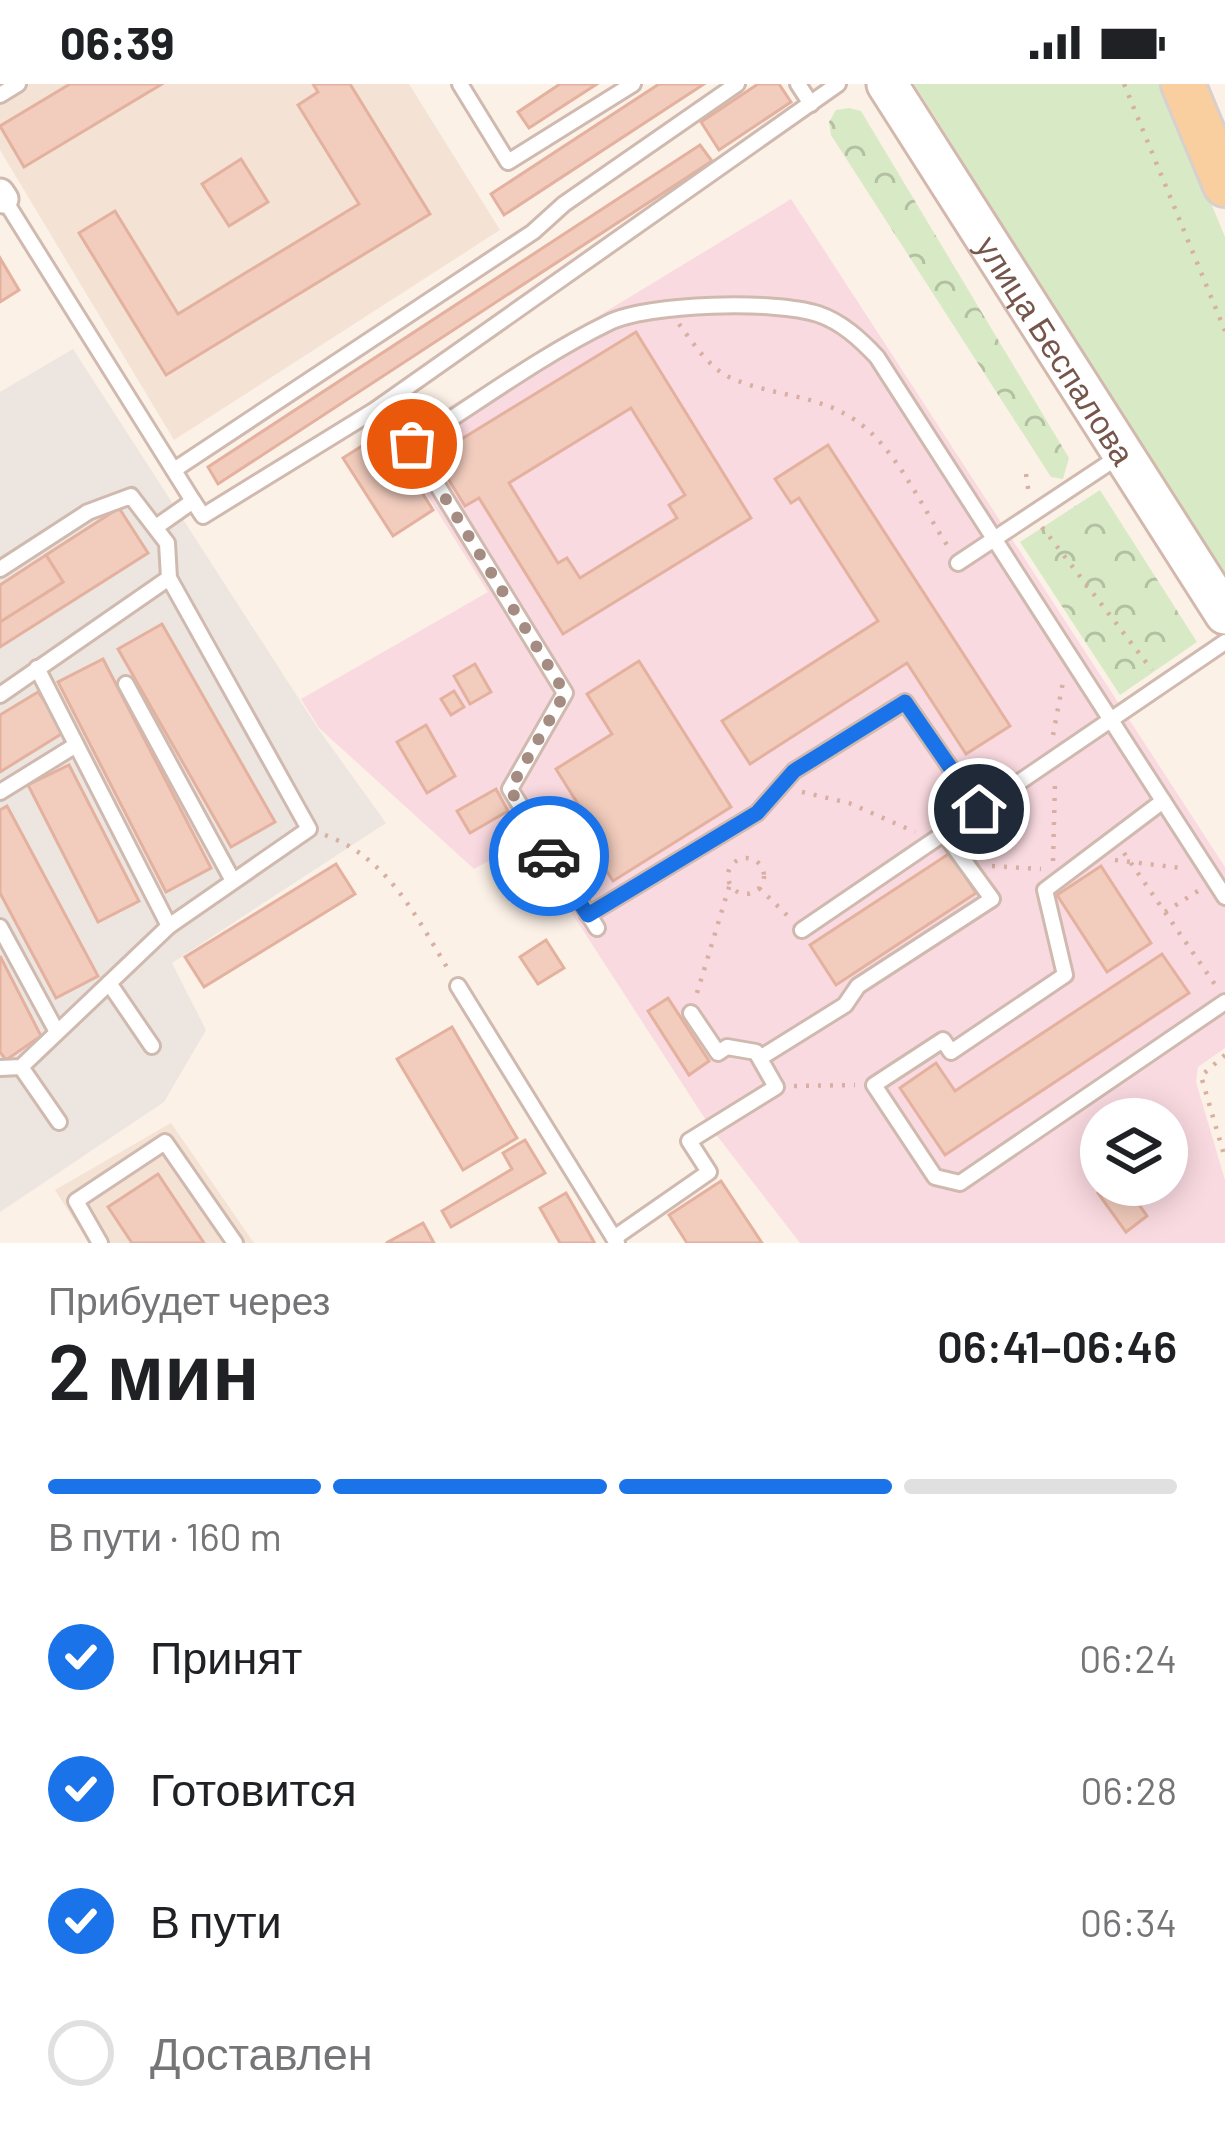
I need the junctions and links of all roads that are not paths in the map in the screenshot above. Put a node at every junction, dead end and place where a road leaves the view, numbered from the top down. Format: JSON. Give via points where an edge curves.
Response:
{"nodes":[{"id":1,"x":18,"y":84,"type":"edge"},
{"id":2,"x":460,"y":84,"type":"edge"},
{"id":3,"x":633,"y":84,"type":"edge"},
{"id":4,"x":736,"y":84,"type":"edge"},
{"id":5,"x":798,"y":84,"type":"edge"},
{"id":6,"x":838,"y":84,"type":"edge"},
{"id":7,"x":887,"y":84,"type":"edge"},
{"id":8,"x":1184,"y":84,"type":"edge"},
{"id":9,"x":0,"y":95,"type":"edge"},
{"id":10,"x":811,"y":104,"type":"junction"},
{"id":11,"x":1225,"y":185,"type":"edge"},
{"id":12,"x":2,"y":196,"type":"edge"},
{"id":13,"x":1121,"y":455,"type":"junction"},
{"id":14,"x":174,"y":470,"type":"junction"},
{"id":15,"x":193,"y":501,"type":"junction"},
{"id":16,"x":156,"y":526,"type":"junction"},
{"id":17,"x":994,"y":539,"type":"junction"},
{"id":18,"x":958,"y":563,"type":"road end"},
{"id":19,"x":0,"y":569,"type":"edge"},
{"id":20,"x":169,"y":578,"type":"junction"},
{"id":21,"x":1225,"y":614,"type":"edge"},
{"id":22,"x":1225,"y":642,"type":"edge"},
{"id":23,"x":37,"y":668,"type":"junction"},
{"id":24,"x":126,"y":684,"type":"dead end"},
{"id":25,"x":0,"y":695,"type":"edge"},
{"id":26,"x":1110,"y":719,"type":"junction"},
{"id":27,"x":76,"y":745,"type":"junction"},
{"id":28,"x":0,"y":792,"type":"edge"},
{"id":29,"x":1163,"y":801,"type":"junction"},
{"id":30,"x":979,"y":809,"type":"junction"},
{"id":31,"x":938,"y":837,"type":"junction"},
{"id":32,"x":232,"y":879,"type":"junction"},
{"id":33,"x":1225,"y":897,"type":"edge"},
{"id":34,"x":169,"y":926,"type":"junction"},
{"id":35,"x":0,"y":927,"type":"edge"},
{"id":36,"x":802,"y":930,"type":"road end"},
{"id":37,"x":109,"y":982,"type":"junction"},
{"id":38,"x":458,"y":986,"type":"road end"},
{"id":39,"x":1225,"y":1000,"type":"edge"},
{"id":40,"x":691,"y":1013,"type":"road end"},
{"id":41,"x":57,"y":1032,"type":"junction"},
{"id":42,"x":152,"y":1046,"type":"dead end"},
{"id":43,"x":760,"y":1058,"type":"junction"},
{"id":44,"x":21,"y":1067,"type":"junction"},
{"id":45,"x":0,"y":1068,"type":"edge"},
{"id":46,"x":58,"y":1122,"type":"dead end"},
{"id":47,"x":616,"y":1240,"type":"edge"},
{"id":48,"x":100,"y":1243,"type":"edge"},
{"id":49,"x":235,"y":1243,"type":"edge"}],
"edges":[{"from":1,"to":9,"type":"lane"},
{"from":2,"to":3,"type":"lane","via":[[508,162]]},
{"from":4,"to":14,"type":"lane","via":[[533,232]]},
{"from":5,"to":10,"type":"lane"},
{"from":6,"to":10,"type":"lane"},
{"from":7,"to":13,"type":"main road","name":"улица Беспалова"},
{"from":8,"to":11,"type":"main road"},
{"from":10,"to":15,"type":"lane","via":[[375,410],[203,516]]},
{"from":12,"to":14,"type":"lane"},
{"from":13,"to":17,"type":"lane"},
{"from":13,"to":21,"type":"main road","name":"улица Беспалова"},
{"from":14,"to":15,"type":"lane"},
{"from":15,"to":16,"type":"lane"},
{"from":16,"to":19,"type":"lane","via":[[131,496],[88,512]]},
{"from":16,"to":20,"type":"lane","via":[[167,543]]},
{"from":17,"to":18,"type":"lane"},
{"from":17,"to":26,"type":"lane"},
{"from":17,"to":30,"type":"lane","via":[[878,357],[820,315],[785,308],[669,310],[610,322],[412,444],[565,693],[510,789],[592,922],[757,813],[794,771],[905,702]]},
{"from":20,"to":23,"type":"lane"},
{"from":20,"to":32,"type":"lane","via":[[309,829]]},
{"from":22,"to":26,"type":"lane"},
{"from":23,"to":25,"type":"lane"},
{"from":23,"to":27,"type":"lane"},
{"from":24,"to":32,"type":"lane"},
{"from":26,"to":29,"type":"lane"},
{"from":26,"to":30,"type":"lane"},
{"from":27,"to":28,"type":"lane"},
{"from":27,"to":34,"type":"lane"},
{"from":29,"to":33,"type":"lane"},
{"from":29,"to":39,"type":"lane","via":[[1045,890],[1065,975],[951,1052],[943,1040],[874,1085],[935,1177],[959,1183]]},
{"from":30,"to":31,"type":"lane"},
{"from":31,"to":36,"type":"lane"},
{"from":31,"to":43,"type":"lane","via":[[992,899]]},
{"from":32,"to":34,"type":"lane"},
{"from":34,"to":37,"type":"lane"},
{"from":35,"to":41,"type":"lane"},
{"from":37,"to":41,"type":"lane"},
{"from":37,"to":42,"type":"lane"},
{"from":38,"to":47,"type":"lane"},
{"from":40,"to":43,"type":"lane","via":[[718,1053],[728,1048]]},
{"from":41,"to":44,"type":"lane"},
{"from":43,"to":47,"type":"lane","via":[[776,1087],[689,1141],[709,1172]]},
{"from":44,"to":45,"type":"lane"},
{"from":44,"to":46,"type":"lane"},
{"from":48,"to":49,"type":"lane","via":[[76,1201],[166,1142]]}]}
